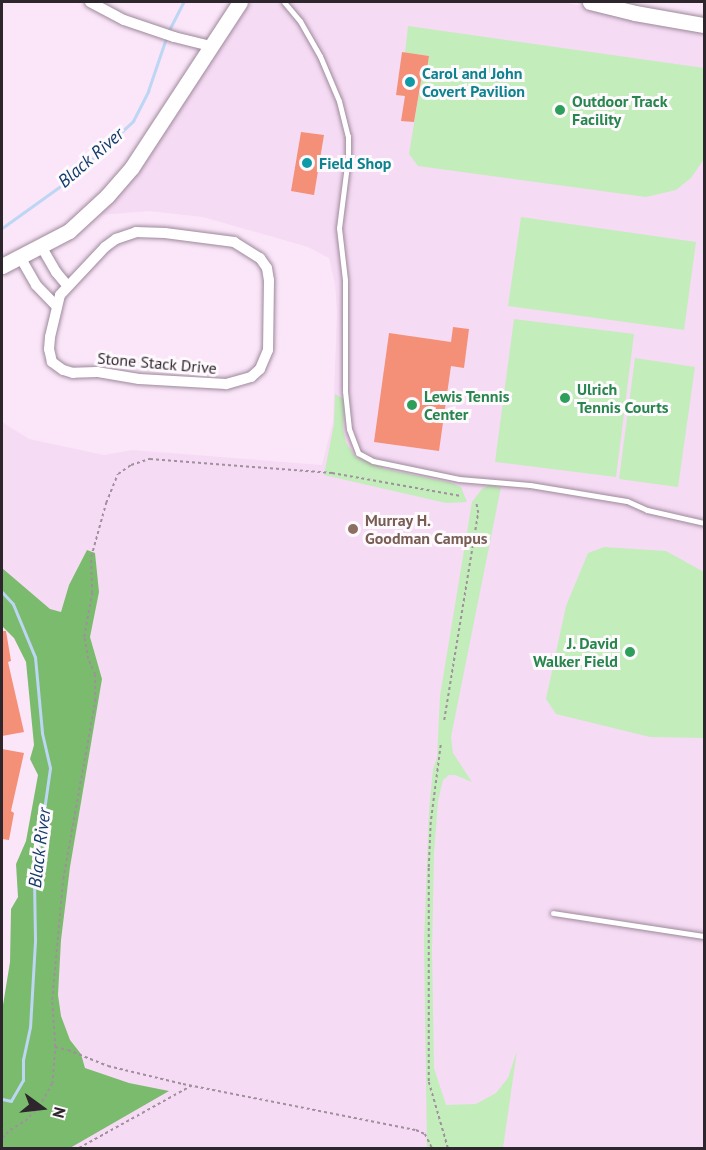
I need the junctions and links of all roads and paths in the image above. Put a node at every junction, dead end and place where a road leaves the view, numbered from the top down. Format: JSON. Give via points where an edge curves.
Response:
{"nodes":[{"id":1,"x":90,"y":2,"type":"edge"},
{"id":2,"x":240,"y":2,"type":"edge"},
{"id":3,"x":284,"y":2,"type":"edge"},
{"id":4,"x":590,"y":2,"type":"edge"},
{"id":5,"x":613,"y":4,"type":"edge"},
{"id":6,"x":705,"y":25,"type":"edge"},
{"id":7,"x":210,"y":46,"type":"junction"},
{"id":8,"x":41,"y":246,"type":"junction"},
{"id":9,"x":20,"y":257,"type":"junction"},
{"id":10,"x":2,"y":266,"type":"edge"},
{"id":11,"x":67,"y":285,"type":"junction"},
{"id":12,"x":57,"y":307,"type":"junction"},
{"id":13,"x":461,"y":496,"type":"dead end"},
{"id":14,"x":476,"y":503,"type":"dead end"},
{"id":15,"x":705,"y":524,"type":"edge"},
{"id":16,"x":444,"y":720,"type":"dead end"},
{"id":17,"x":441,"y":745,"type":"dead end"},
{"id":18,"x":553,"y":913,"type":"dead end"},
{"id":19,"x":705,"y":936,"type":"edge"},
{"id":20,"x":55,"y":1047,"type":"junction"},
{"id":21,"x":192,"y":1086,"type":"junction"},
{"id":22,"x":2,"y":1138,"type":"edge"},
{"id":23,"x":79,"y":1149,"type":"edge"},
{"id":24,"x":432,"y":1149,"type":"edge"},
{"id":25,"x":448,"y":1149,"type":"edge"}],
"edges":[{"from":1,"to":7,"type":"street","via":[[115,16]]},
{"from":2,"to":7,"type":"street"},
{"from":3,"to":15,"type":"lane","via":[[320,56],[339,101],[348,136],[339,228],[345,280],[345,391],[349,429],[358,453],[373,461],[459,479],[530,485],[627,501]]},
{"from":4,"to":5,"type":"street"},
{"from":5,"to":6,"type":"street"},
{"from":7,"to":8,"type":"street","via":[[132,167],[69,231]]},
{"from":8,"to":9,"type":"street"},
{"from":8,"to":11,"type":"street"},
{"from":9,"to":10,"type":"street"},
{"from":9,"to":12,"type":"street","via":[[36,285]]},
{"from":11,"to":12,"type":"street","name":"Stone Stack Drive"},
{"from":11,"to":12,"type":"street","name":"Stone Stack Drive","via":[[116,239],[136,232],[234,242],[260,258],[267,268],[270,304],[265,360],[251,377],[226,384],[73,373],[52,362],[49,349]]},
{"from":13,"to":20,"type":"path","via":[[332,472],[150,459],[118,474],[91,557],[92,594],[84,637],[95,675],[95,701],[63,879],[52,1000]]},
{"from":14,"to":16,"type":"path","via":[[478,513]]},
{"from":17,"to":25,"type":"path","via":[[429,868],[429,1082]]},
{"from":18,"to":19,"type":"lane"},
{"from":20,"to":21,"type":"path","via":[[108,1066]]},
{"from":20,"to":22,"type":"path","via":[[52,1084],[39,1107]]},
{"from":21,"to":23,"type":"path"},
{"from":21,"to":24,"type":"path","via":[[408,1128],[425,1134]]}]}
